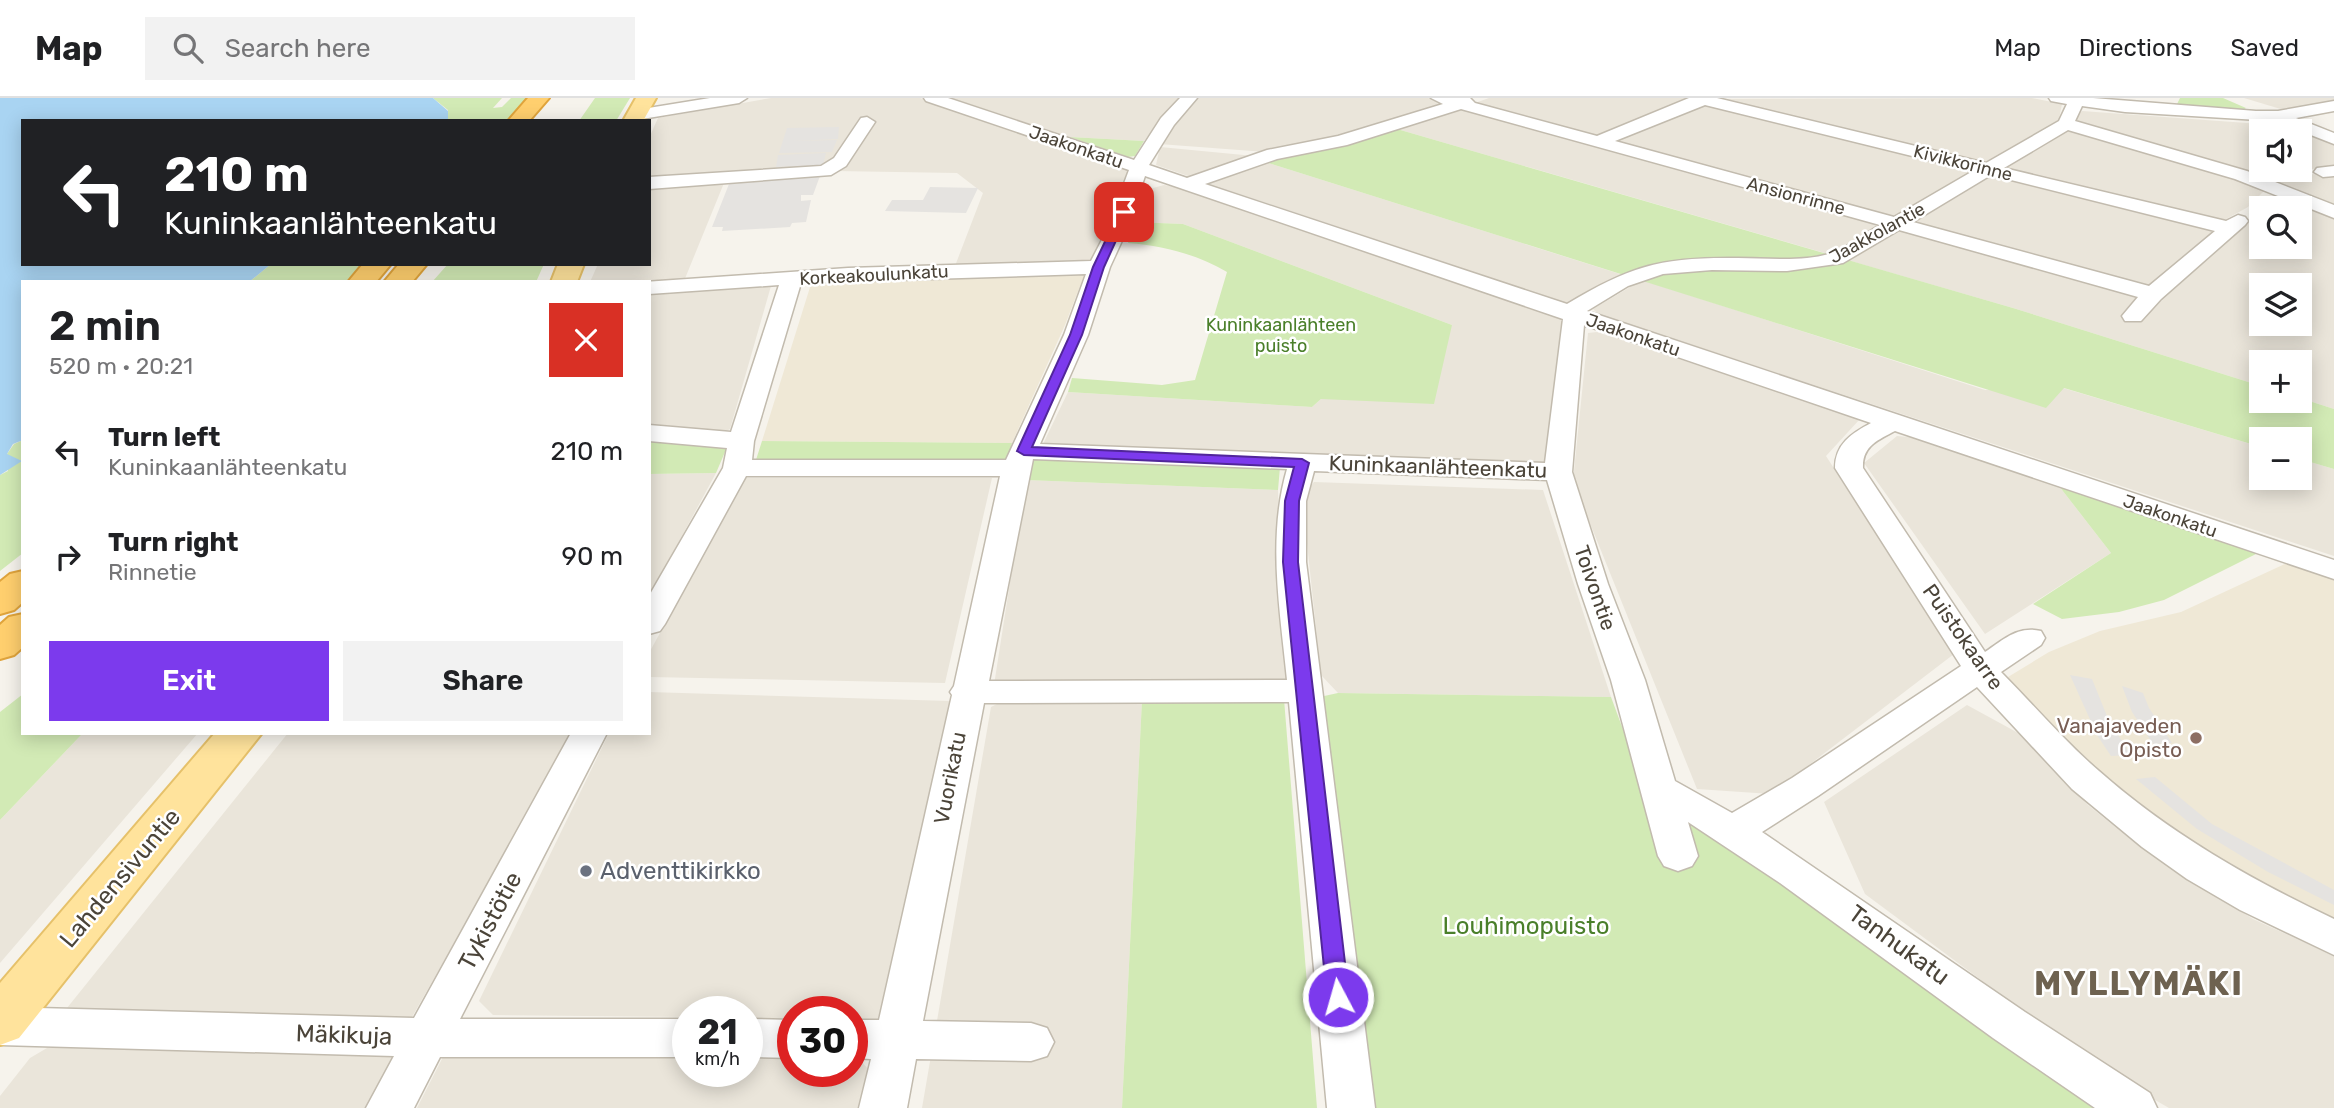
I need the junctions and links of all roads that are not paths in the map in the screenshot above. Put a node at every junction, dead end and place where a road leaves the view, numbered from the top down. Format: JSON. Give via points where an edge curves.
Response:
{"nodes":[{"id":1,"x":738,"y":98,"type":"edge"},
{"id":2,"x":932,"y":98,"type":"edge"},
{"id":3,"x":1189,"y":98,"type":"edge"},
{"id":4,"x":1439,"y":98,"type":"edge"},
{"id":5,"x":1702,"y":98,"type":"edge"},
{"id":6,"x":2230,"y":98,"type":"edge"},
{"id":7,"x":2066,"y":99,"type":"edge"},
{"id":8,"x":1469,"y":101,"type":"edge"},
{"id":9,"x":2334,"y":106,"type":"edge"},
{"id":10,"x":547,"y":108,"type":"edge"},
{"id":11,"x":638,"y":111,"type":"edge"},
{"id":12,"x":2278,"y":116,"type":"junction"},
{"id":13,"x":522,"y":119,"type":"edge"},
{"id":14,"x":867,"y":122,"type":"dead end"},
{"id":15,"x":2066,"y":124,"type":"junction"},
{"id":16,"x":2334,"y":139,"type":"edge"},
{"id":17,"x":1597,"y":142,"type":"junction"},
{"id":18,"x":1141,"y":169,"type":"junction"},
{"id":19,"x":1990,"y":169,"type":"junction"},
{"id":20,"x":651,"y":183,"type":"edge"},
{"id":21,"x":1187,"y":184,"type":"junction"},
{"id":22,"x":2334,"y":212,"type":"edge"},
{"id":23,"x":1896,"y":224,"type":"junction"},
{"id":24,"x":376,"y":266,"type":"edge"},
{"id":25,"x":412,"y":266,"type":"edge"},
{"id":26,"x":1099,"y":267,"type":"junction"},
{"id":27,"x":792,"y":279,"type":"junction"},
{"id":28,"x":363,"y":280,"type":"edge"},
{"id":29,"x":399,"y":280,"type":"edge"},
{"id":30,"x":651,"y":288,"type":"edge"},
{"id":31,"x":2153,"y":294,"type":"junction"},
{"id":32,"x":1572,"y":314,"type":"junction"},
{"id":33,"x":2133,"y":316,"type":"dead end"},
{"id":34,"x":1892,"y":422,"type":"junction"},
{"id":35,"x":651,"y":433,"type":"edge"},
{"id":36,"x":741,"y":441,"type":"junction"},
{"id":37,"x":1020,"y":459,"type":"junction"},
{"id":38,"x":1302,"y":463,"type":"junction"},
{"id":39,"x":737,"y":468,"type":"junction"},
{"id":40,"x":1558,"y":472,"type":"junction"},
{"id":41,"x":21,"y":567,"type":"edge"},
{"id":42,"x":2334,"y":570,"type":"edge"},
{"id":43,"x":0,"y":582,"type":"edge"},
{"id":44,"x":21,"y":584,"type":"edge"},
{"id":45,"x":0,"y":602,"type":"edge"},
{"id":46,"x":651,"y":620,"type":"edge"},
{"id":47,"x":21,"y":628,"type":"edge"},
{"id":48,"x":2029,"y":638,"type":"dead end"},
{"id":49,"x":0,"y":646,"type":"edge"},
{"id":50,"x":1981,"y":671,"type":"junction"},
{"id":51,"x":1304,"y":691,"type":"junction"},
{"id":52,"x":967,"y":692,"type":"junction"},
{"id":53,"x":238,"y":735,"type":"edge"},
{"id":54,"x":588,"y":735,"type":"edge"},
{"id":55,"x":1660,"y":789,"type":"junction"},
{"id":56,"x":1733,"y":830,"type":"junction"},
{"id":57,"x":1678,"y":856,"type":"dead end"},
{"id":58,"x":2334,"y":938,"type":"edge"},
{"id":59,"x":0,"y":1024,"type":"edge"},
{"id":60,"x":427,"y":1038,"type":"junction"},
{"id":61,"x":672,"y":1038,"type":"edge"},
{"id":62,"x":868,"y":1039,"type":"edge"},
{"id":63,"x":898,"y":1039,"type":"junction"},
{"id":64,"x":1031,"y":1042,"type":"dead end"},
{"id":65,"x":390,"y":1108,"type":"edge"},
{"id":66,"x":883,"y":1108,"type":"edge"},
{"id":67,"x":1351,"y":1108,"type":"edge"},
{"id":68,"x":2133,"y":1108,"type":"edge"}],
"edges":[{"from":1,"to":11,"type":"street"},
{"from":2,"to":18,"type":"street","name":"Jaakonkatu"},
{"from":3,"to":18,"type":"street","name":"Vuorikatu","via":[[1152,145]]},
{"from":4,"to":8,"type":"street","name":"Ansionrinne"},
{"from":5,"to":17,"type":"street"},
{"from":5,"to":19,"type":"street","name":"Kivikkorinne"},
{"from":6,"to":12,"type":"street"},
{"from":7,"to":12,"type":"street","via":[[2172,112]]},
{"from":7,"to":15,"type":"street"},
{"from":8,"to":17,"type":"street","name":"Ansionrinne"},
{"from":8,"to":21,"type":"street","via":[[1341,141],[1260,158]]},
{"from":9,"to":12,"type":"street"},
{"from":10,"to":13,"type":"highway"},
{"from":12,"to":16,"type":"street"},
{"from":14,"to":20,"type":"street","via":[[840,162],[825,171]]},
{"from":15,"to":19,"type":"street","name":"Jaakkolantie"},
{"from":15,"to":22,"type":"street","via":[[2241,175]]},
{"from":17,"to":23,"type":"street","name":"Ansionrinne"},
{"from":18,"to":21,"type":"street","name":"Jaakonkatu"},
{"from":18,"to":26,"type":"street","name":"Vuorikatu"},
{"from":19,"to":23,"type":"street","name":"Jaakkolantie"},
{"from":19,"to":31,"type":"street","name":"Kivikkorinne","via":[[2233,225]]},
{"from":21,"to":32,"type":"street","name":"Jaakonkatu"},
{"from":23,"to":31,"type":"street","name":"Ansionrinne"},
{"from":23,"to":32,"type":"street","name":"Jaakkolantie","via":[[1836,259],[1808,265],[1674,266],[1648,271]]},
{"from":24,"to":28,"type":"highway"},
{"from":25,"to":29,"type":"highway"},
{"from":26,"to":27,"type":"street","name":"Korkeakoulunkatu"},
{"from":26,"to":37,"type":"street","name":"Vuorikatu","via":[[1076,335]]},
{"from":27,"to":30,"type":"street","name":"Korkeakoulunkatu"},
{"from":27,"to":36,"type":"street"},
{"from":31,"to":33,"type":"street"},
{"from":32,"to":34,"type":"street","name":"Jaakonkatu"},
{"from":32,"to":40,"type":"street","name":"Toivontie"},
{"from":34,"to":42,"type":"street","name":"Jaakonkatu"},
{"from":34,"to":50,"type":"street","name":"Puistokaarre","via":[[1852,447],[1847,455],[1849,468]]},
{"from":35,"to":36,"type":"street"},
{"from":36,"to":39,"type":"street"},
{"from":37,"to":38,"type":"street","name":"Kuninkaanlähteenkatu"},
{"from":37,"to":39,"type":"street","name":"Kuninkaanlähteenkatu"},
{"from":37,"to":52,"type":"street","name":"Vuorikatu"},
{"from":38,"to":40,"type":"street","name":"Kuninkaanlähteenkatu"},
{"from":38,"to":51,"type":"street","via":[[1292,501],[1291,562]]},
{"from":39,"to":46,"type":"street"},
{"from":40,"to":55,"type":"street","name":"Toivontie"},
{"from":41,"to":43,"type":"highway"},
{"from":44,"to":45,"type":"highway"},
{"from":47,"to":49,"type":"highway"},
{"from":48,"to":50,"type":"street"},
{"from":50,"to":56,"type":"street","via":[[1940,694],[1772,810]]},
{"from":50,"to":58,"type":"street","name":"Puistokaarre","via":[[2085,780],[2155,837],[2254,899]]},
{"from":51,"to":52,"type":"street"},
{"from":51,"to":67,"type":"street"},
{"from":52,"to":63,"type":"street","name":"Vuorikatu"},
{"from":53,"to":59,"type":"main road","name":"Lahdensivuntie"},
{"from":54,"to":60,"type":"street","name":"Tykistötie"},
{"from":55,"to":56,"type":"street","name":"Tanhukatu"},
{"from":55,"to":57,"type":"street","name":"Toivontie"},
{"from":56,"to":68,"type":"street","name":"Tanhukatu"},
{"from":59,"to":60,"type":"street","name":"Mäkikuja"},
{"from":60,"to":61,"type":"street","name":"Mäkikuja"},
{"from":60,"to":65,"type":"street","name":"Tykistötie"},
{"from":62,"to":63,"type":"street"},
{"from":63,"to":64,"type":"street"},
{"from":63,"to":66,"type":"street","name":"Vuorikatu"}]}
